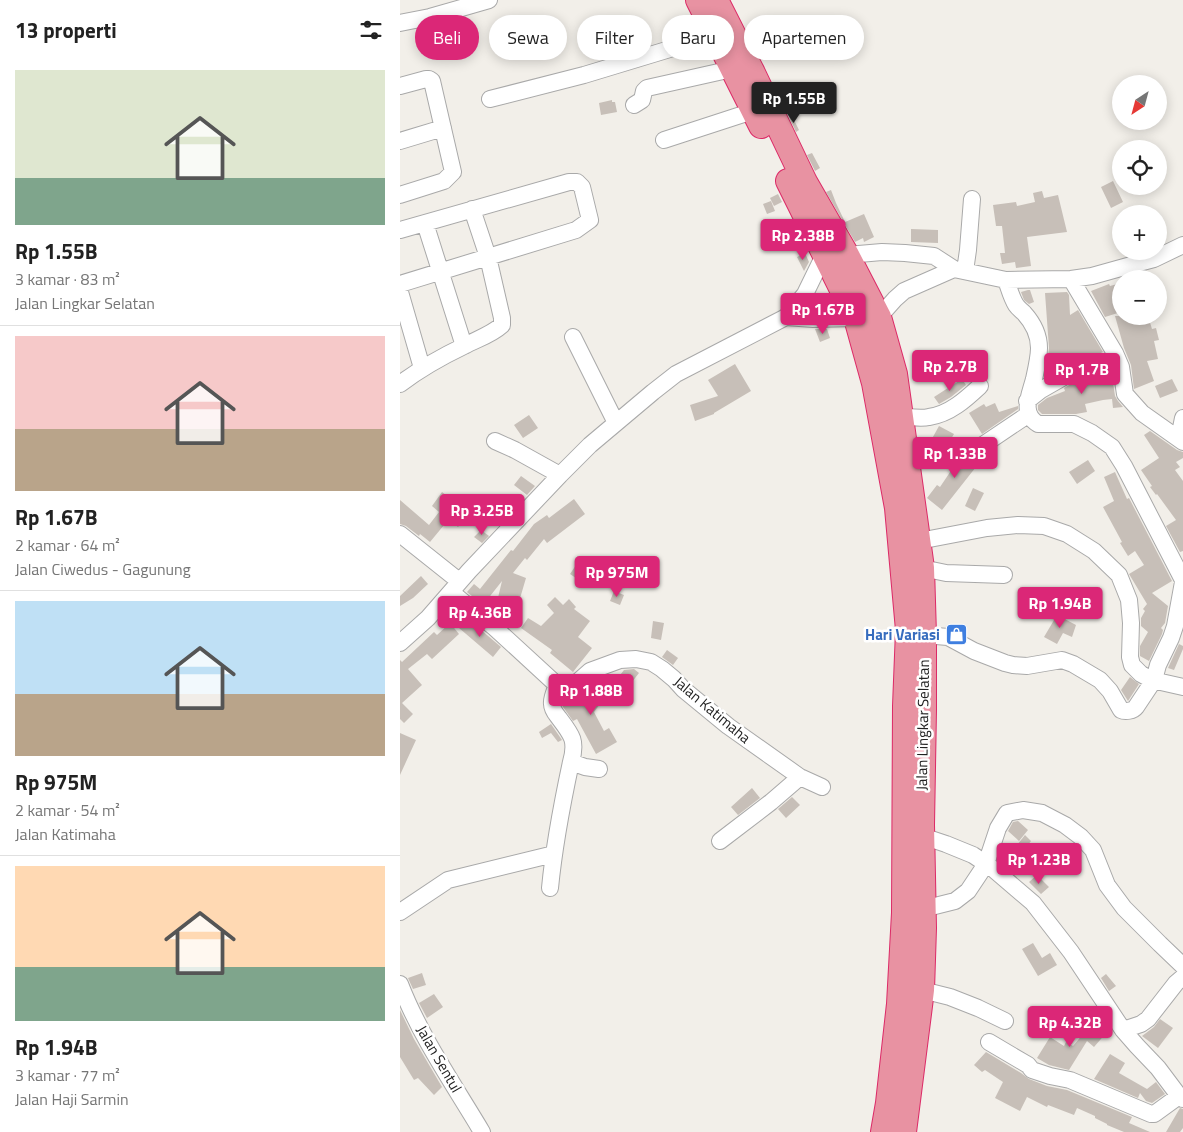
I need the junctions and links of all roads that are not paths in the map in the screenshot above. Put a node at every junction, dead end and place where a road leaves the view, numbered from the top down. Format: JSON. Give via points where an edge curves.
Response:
{"nodes":[{"id":1,"x":489,"y":0,"type":"edge"},
{"id":2,"x":698,"y":0,"type":"edge"},
{"id":3,"x":716,"y":0,"type":"edge"},
{"id":4,"x":706,"y":15,"type":"edge"},
{"id":5,"x":400,"y":23,"type":"edge"},
{"id":6,"x":662,"y":52,"type":"edge"},
{"id":7,"x":734,"y":58,"type":"edge"},
{"id":8,"x":740,"y":66,"type":"junction"},
{"id":9,"x":400,"y":86,"type":"edge"},
{"id":10,"x":490,"y":98,"type":"dead end"},
{"id":11,"x":634,"y":105,"type":"dead end"},
{"id":12,"x":753,"y":111,"type":"junction"},
{"id":13,"x":443,"y":128,"type":"junction"},
{"id":14,"x":664,"y":140,"type":"dead end"},
{"id":15,"x":400,"y":141,"type":"edge"},
{"id":16,"x":400,"y":195,"type":"edge"},
{"id":17,"x":972,"y":199,"type":"dead end"},
{"id":18,"x":472,"y":209,"type":"junction"},
{"id":19,"x":425,"y":223,"type":"junction"},
{"id":20,"x":400,"y":230,"type":"edge"},
{"id":21,"x":1183,"y":245,"type":"edge"},
{"id":22,"x":836,"y":255,"type":"junction"},
{"id":23,"x":488,"y":257,"type":"junction"},
{"id":24,"x":959,"y":270,"type":"junction"},
{"id":25,"x":441,"y":271,"type":"junction"},
{"id":26,"x":1071,"y":279,"type":"junction"},
{"id":27,"x":1006,"y":280,"type":"junction"},
{"id":28,"x":400,"y":284,"type":"edge"},
{"id":29,"x":400,"y":292,"type":"edge"},
{"id":30,"x":786,"y":317,"type":"junction"},
{"id":31,"x":868,"y":317,"type":"junction"},
{"id":32,"x":572,"y":337,"type":"dead end"},
{"id":33,"x":464,"y":346,"type":"junction"},
{"id":34,"x":422,"y":368,"type":"junction"},
{"id":35,"x":1076,"y":370,"type":"dead end"},
{"id":36,"x":400,"y":384,"type":"edge"},
{"id":37,"x":980,"y":386,"type":"dead end"},
{"id":38,"x":1028,"y":407,"type":"junction"},
{"id":39,"x":901,"y":416,"type":"junction"},
{"id":40,"x":1183,"y":418,"type":"edge"},
{"id":41,"x":616,"y":423,"type":"junction"},
{"id":42,"x":1181,"y":440,"type":"edge"},
{"id":43,"x":495,"y":441,"type":"dead end"},
{"id":44,"x":980,"y":447,"type":"dead end"},
{"id":45,"x":560,"y":475,"type":"junction"},
{"id":46,"x":400,"y":534,"type":"edge"},
{"id":47,"x":919,"y":541,"type":"junction"},
{"id":48,"x":912,"y":567,"type":"junction"},
{"id":49,"x":1004,"y":575,"type":"dead end"},
{"id":50,"x":1183,"y":581,"type":"edge"},
{"id":51,"x":455,"y":586,"type":"junction"},
{"id":52,"x":924,"y":635,"type":"junction"},
{"id":53,"x":400,"y":643,"type":"edge"},
{"id":54,"x":1154,"y":680,"type":"junction"},
{"id":55,"x":557,"y":685,"type":"junction"},
{"id":56,"x":1183,"y":687,"type":"edge"},
{"id":57,"x":915,"y":708,"type":"junction"},
{"id":58,"x":915,"y":735,"type":"junction"},
{"id":59,"x":571,"y":762,"type":"junction"},
{"id":60,"x":599,"y":769,"type":"dead end"},
{"id":61,"x":800,"y":777,"type":"junction"},
{"id":62,"x":822,"y":786,"type":"dead end"},
{"id":63,"x":922,"y":836,"type":"junction"},
{"id":64,"x":720,"y":841,"type":"dead end"},
{"id":65,"x":554,"y":854,"type":"junction"},
{"id":66,"x":986,"y":864,"type":"junction"},
{"id":67,"x":550,"y":888,"type":"dead end"},
{"id":68,"x":924,"y":909,"type":"junction"},
{"id":69,"x":400,"y":912,"type":"edge"},
{"id":70,"x":1183,"y":966,"type":"edge"},
{"id":71,"x":1183,"y":977,"type":"edge"},
{"id":72,"x":400,"y":984,"type":"edge"},
{"id":73,"x":922,"y":990,"type":"junction"},
{"id":74,"x":1005,"y":1021,"type":"dead end"},
{"id":75,"x":1123,"y":1030,"type":"junction"},
{"id":76,"x":990,"y":1042,"type":"dead end"},
{"id":77,"x":1181,"y":1097,"type":"edge"},
{"id":78,"x":482,"y":1132,"type":"edge"},
{"id":79,"x":883,"y":1132,"type":"edge"},
{"id":80,"x":904,"y":1132,"type":"edge"}],
"edges":[{"from":1,"to":5,"type":"street"},
{"from":2,"to":4,"type":"highway","name":"Jalan Lingkar Selatan"},
{"from":3,"to":8,"type":"highway","name":"Jalan Lingkar Selatan"},
{"from":6,"to":10,"type":"street","via":[[584,76]]},
{"from":7,"to":8,"type":"highway","name":"Jalan Lingkar Selatan"},
{"from":8,"to":11,"type":"street","via":[[647,88],[642,100]]},
{"from":8,"to":12,"type":"highway","name":"Jalan Lingkar Selatan"},
{"from":8,"to":22,"type":"highway","name":"Jalan Lingkar Selatan","via":[[805,182]]},
{"from":9,"to":13,"type":"street","via":[[426,79],[432,81]]},
{"from":12,"to":14,"type":"street"},
{"from":12,"to":22,"type":"highway","name":"Jalan Lingkar Selatan"},
{"from":13,"to":15,"type":"street"},
{"from":13,"to":16,"type":"street","via":[[453,172],[444,181]]},
{"from":17,"to":24,"type":"street","via":[[968,250]]},
{"from":18,"to":19,"type":"street"},
{"from":18,"to":23,"type":"street"},
{"from":18,"to":23,"type":"street","via":[[569,182],[577,182],[582,187],[590,220],[584,226]]},
{"from":19,"to":20,"type":"street"},
{"from":19,"to":25,"type":"street"},
{"from":21,"to":26,"type":"street","via":[[1154,259]]},
{"from":22,"to":24,"type":"street","via":[[905,252],[934,256]]},
{"from":22,"to":30,"type":"street"},
{"from":22,"to":31,"type":"highway","name":"Jalan Lingkar Selatan"},
{"from":23,"to":25,"type":"street"},
{"from":23,"to":33,"type":"street","via":[[502,325]]},
{"from":24,"to":27,"type":"street"},
{"from":24,"to":31,"type":"street","via":[[904,291]]},
{"from":25,"to":28,"type":"street"},
{"from":25,"to":33,"type":"street"},
{"from":26,"to":27,"type":"street"},
{"from":26,"to":42,"type":"street","via":[[1115,353],[1121,367],[1125,394],[1142,413]]},
{"from":27,"to":38,"type":"street","via":[[1017,307],[1034,326],[1039,345]]},
{"from":29,"to":34,"type":"street"},
{"from":30,"to":31,"type":"street"},
{"from":30,"to":41,"type":"street","via":[[676,374]]},
{"from":31,"to":39,"type":"highway","name":"Jalan Lingkar Selatan","via":[[895,374]]},
{"from":31,"to":48,"type":"highway","name":"Jalan Lingkar Selatan","via":[[874,383],[897,508]]},
{"from":32,"to":41,"type":"street"},
{"from":33,"to":34,"type":"street"},
{"from":34,"to":36,"type":"street"},
{"from":35,"to":38,"type":"street","via":[[1041,390]]},
{"from":37,"to":39,"type":"street","via":[[962,403],[943,413],[930,417]]},
{"from":38,"to":44,"type":"street"},
{"from":38,"to":50,"type":"street","via":[[1038,424],[1074,424],[1112,447]]},
{"from":39,"to":47,"type":"highway","name":"Jalan Lingkar Selatan"},
{"from":40,"to":42,"type":"street"},
{"from":41,"to":45,"type":"street"},
{"from":43,"to":45,"type":"street"},
{"from":45,"to":51,"type":"street"},
{"from":46,"to":51,"type":"street"},
{"from":47,"to":48,"type":"highway","name":"Jalan Lingkar Selatan"},
{"from":47,"to":54,"type":"street","via":[[1018,525],[1044,526],[1068,534],[1094,551],[1119,575],[1129,600],[1132,665]]},
{"from":48,"to":49,"type":"street","via":[[946,573]]},
{"from":48,"to":52,"type":"highway","name":"Jalan Lingkar Selatan"},
{"from":48,"to":57,"type":"highway","name":"Jalan Lingkar Selatan","via":[[908,630]]},
{"from":50,"to":54,"type":"street","via":[[1175,626]]},
{"from":51,"to":53,"type":"street","via":[[428,618]]},
{"from":51,"to":55,"type":"street"},
{"from":52,"to":54,"type":"street","via":[[948,637],[1005,664],[1027,666],[1062,660],[1074,664],[1100,680],[1124,712],[1134,709]]},
{"from":52,"to":57,"type":"highway","name":"Jalan Lingkar Selatan"},
{"from":54,"to":56,"type":"street"},
{"from":55,"to":59,"type":"street","via":[[551,703],[573,741]]},
{"from":55,"to":61,"type":"street","name":"Jalan Katimaha","via":[[573,686],[590,671],[620,660],[651,662],[728,726]]},
{"from":57,"to":58,"type":"highway","name":"Jalan Lingkar Selatan"},
{"from":58,"to":63,"type":"highway","name":"Jalan Lingkar Selatan"},
{"from":58,"to":79,"type":"highway","name":"Jalan Lingkar Selatan","via":[[899,1004]]},
{"from":59,"to":60,"type":"street"},
{"from":59,"to":65,"type":"street"},
{"from":61,"to":62,"type":"street","name":"Jalan Katimaha"},
{"from":61,"to":64,"type":"street"},
{"from":63,"to":66,"type":"street"},
{"from":63,"to":68,"type":"highway","name":"Jalan Lingkar Selatan"},
{"from":65,"to":67,"type":"street"},
{"from":65,"to":69,"type":"street","via":[[448,880]]},
{"from":66,"to":68,"type":"street","via":[[962,896]]},
{"from":66,"to":70,"type":"street","via":[[998,828],[1007,813],[1023,810],[1042,813],[1082,837],[1093,850],[1107,885],[1124,908]]},
{"from":66,"to":75,"type":"street","via":[[1034,903]]},
{"from":68,"to":73,"type":"highway","name":"Jalan Lingkar Selatan"},
{"from":71,"to":75,"type":"street","via":[[1148,1019]]},
{"from":72,"to":78,"type":"street","name":"Jalan Sentul","via":[[411,1012]]},
{"from":73,"to":74,"type":"street","via":[[950,997]]},
{"from":73,"to":80,"type":"highway","name":"Jalan Lingkar Selatan"},
{"from":75,"to":77,"type":"street"},
{"from":76,"to":77,"type":"street","via":[[1032,1070],[1070,1080],[1151,1114]]}]}
